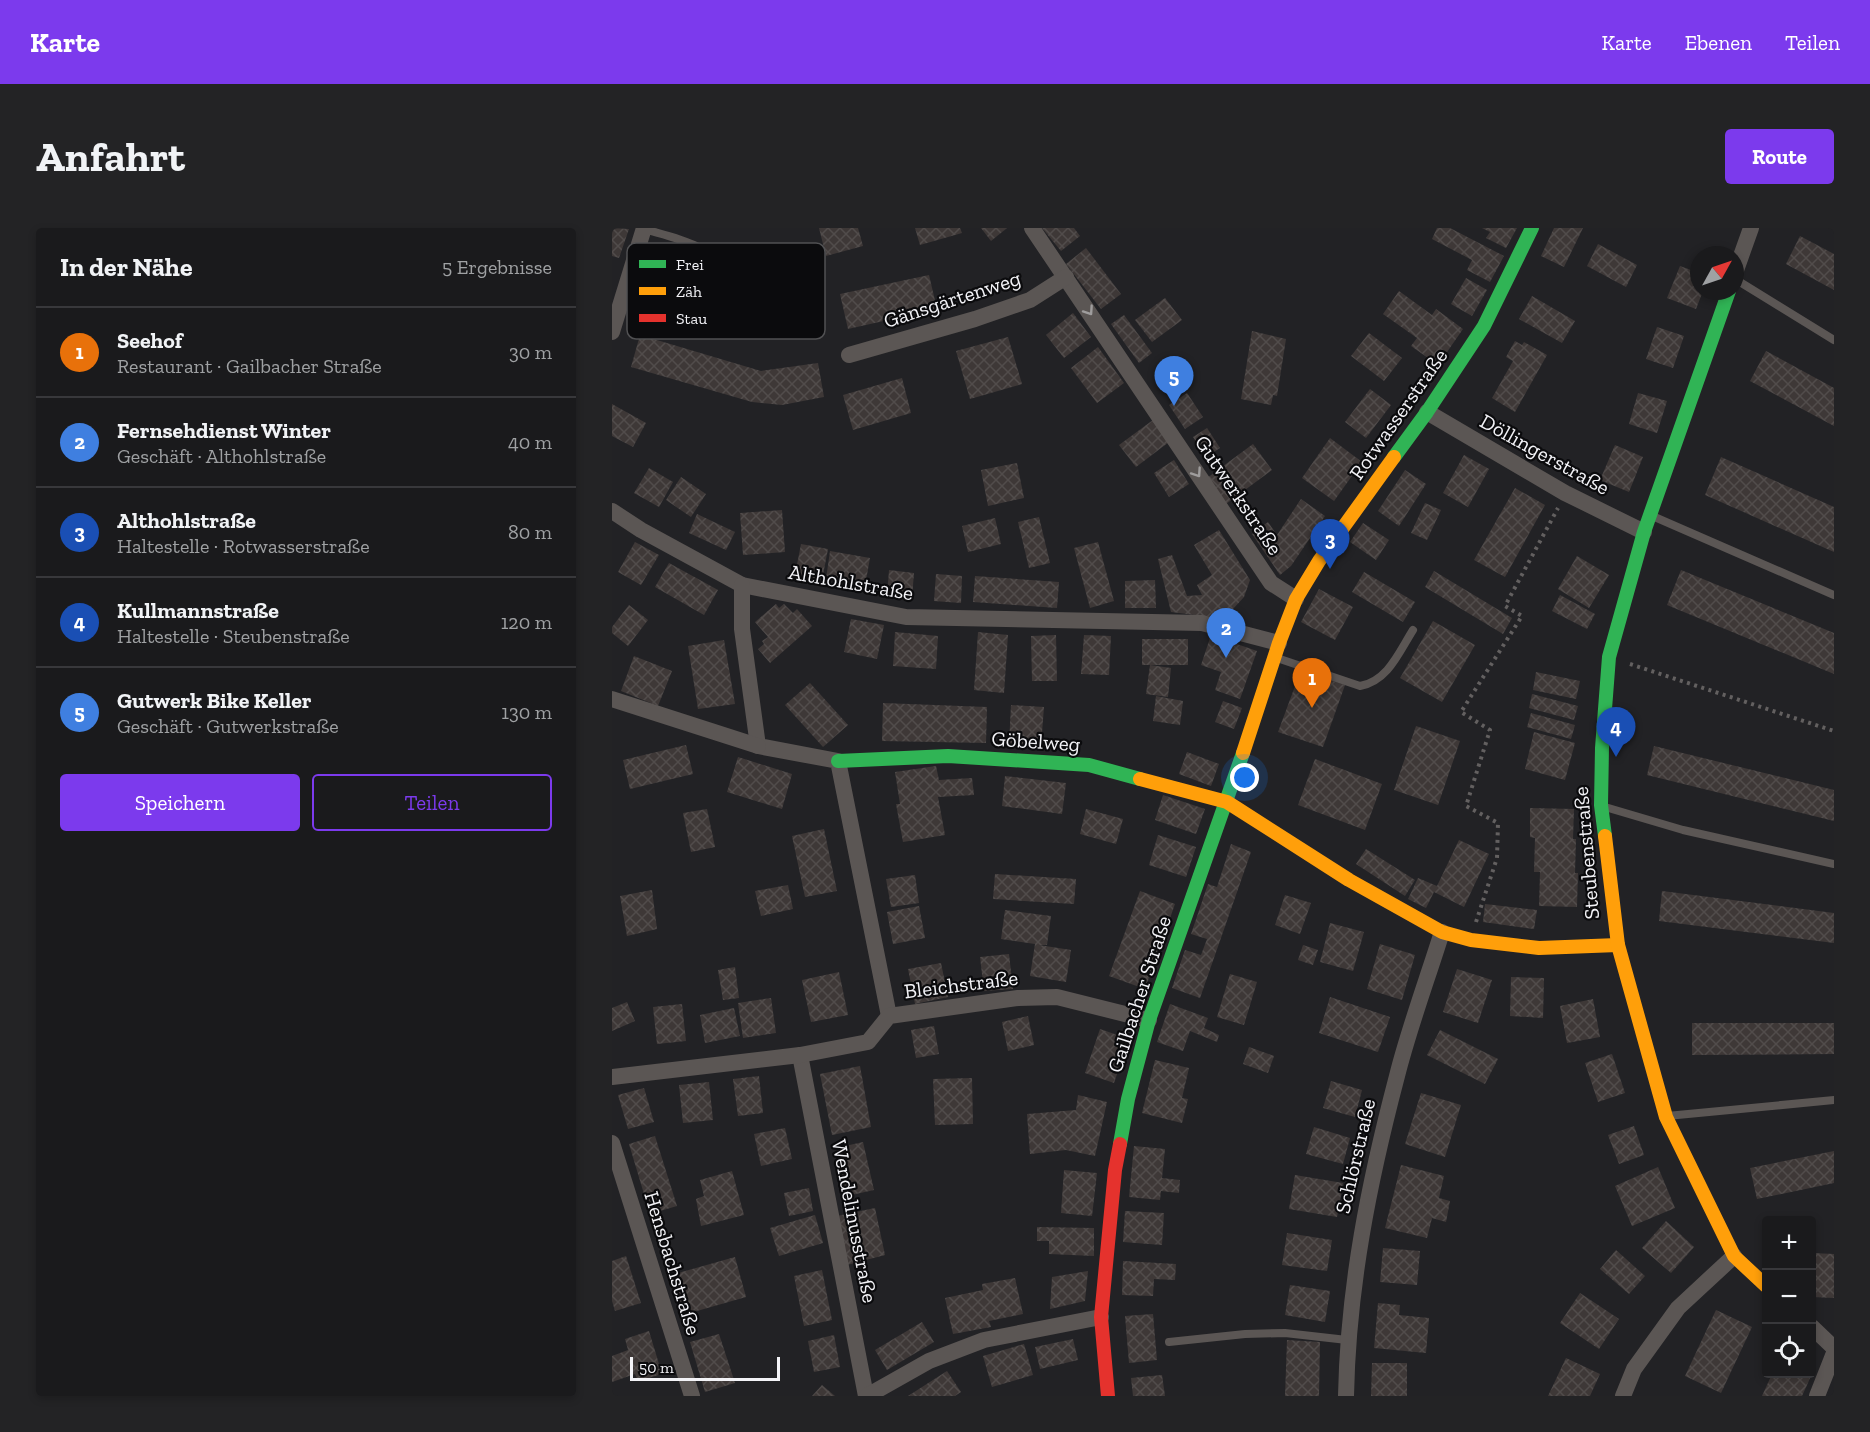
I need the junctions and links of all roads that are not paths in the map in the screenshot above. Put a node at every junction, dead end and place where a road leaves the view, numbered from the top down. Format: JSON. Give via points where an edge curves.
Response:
{"nodes":[{"id":1,"x":1032,"y":228,"type":"edge"},
{"id":2,"x":1532,"y":228,"type":"edge"},
{"id":3,"x":1751,"y":228,"type":"edge"},
{"id":4,"x":644,"y":229,"type":"edge"},
{"id":5,"x":686,"y":243,"type":"edge"},
{"id":6,"x":1744,"y":248,"type":"edge"},
{"id":7,"x":1066,"y":277,"type":"junction"},
{"id":8,"x":627,"y":284,"type":"edge"},
{"id":9,"x":1744,"y":285,"type":"edge"},
{"id":10,"x":1726,"y":300,"type":"edge"},
{"id":11,"x":612,"y":332,"type":"edge"},
{"id":12,"x":1834,"y":340,"type":"edge"},
{"id":13,"x":849,"y":355,"type":"dead end"},
{"id":14,"x":1427,"y":412,"type":"junction"},
{"id":15,"x":612,"y":511,"type":"edge"},
{"id":16,"x":1650,"y":515,"type":"junction"},
{"id":17,"x":1644,"y":531,"type":"junction"},
{"id":18,"x":742,"y":585,"type":"junction"},
{"id":19,"x":1834,"y":595,"type":"edge"},
{"id":20,"x":1296,"y":598,"type":"junction"},
{"id":21,"x":1289,"y":619,"type":"joint"},
{"id":22,"x":1413,"y":630,"type":"dead end"},
{"id":23,"x":1277,"y":650,"type":"junction"},
{"id":24,"x":612,"y":699,"type":"edge"},
{"id":25,"x":758,"y":746,"type":"junction"},
{"id":26,"x":838,"y":761,"type":"junction"},
{"id":27,"x":1227,"y":802,"type":"junction"},
{"id":28,"x":1601,"y":806,"type":"junction"},
{"id":29,"x":1834,"y":864,"type":"edge"},
{"id":30,"x":1442,"y":932,"type":"junction"},
{"id":31,"x":1618,"y":945,"type":"junction"},
{"id":32,"x":889,"y":1016,"type":"junction"},
{"id":33,"x":1149,"y":1020,"type":"junction"},
{"id":34,"x":800,"y":1055,"type":"junction"},
{"id":35,"x":612,"y":1077,"type":"edge"},
{"id":36,"x":1834,"y":1100,"type":"edge"},
{"id":37,"x":1666,"y":1117,"type":"junction"},
{"id":38,"x":612,"y":1143,"type":"edge"},
{"id":39,"x":1734,"y":1256,"type":"junction"},
{"id":40,"x":1762,"y":1281,"type":"edge"},
{"id":41,"x":1101,"y":1317,"type":"junction"},
{"id":42,"x":1816,"y":1331,"type":"edge"},
{"id":43,"x":1347,"y":1340,"type":"junction"},
{"id":44,"x":1169,"y":1342,"type":"dead end"},
{"id":45,"x":1834,"y":1348,"type":"edge"},
{"id":46,"x":1834,"y":1353,"type":"edge"},
{"id":47,"x":692,"y":1396,"type":"edge"},
{"id":48,"x":867,"y":1396,"type":"edge"},
{"id":49,"x":1108,"y":1396,"type":"edge"},
{"id":50,"x":1346,"y":1396,"type":"edge"},
{"id":51,"x":1623,"y":1396,"type":"edge"},
{"id":52,"x":1817,"y":1396,"type":"edge"}],
"edges":[{"from":1,"to":7,"type":"street","name":"Gutwerkstraße"},
{"from":2,"to":14,"type":"street","name":"Rotwasserstraße","via":[[1484,326]]},
{"from":3,"to":6,"type":"street"},
{"from":4,"to":5,"type":"lane"},
{"from":7,"to":13,"type":"street","name":"Gänsgärtenweg","via":[[1030,300]]},
{"from":7,"to":20,"type":"street","name":"Gutwerkstraße","one_way":true,"via":[[1271,583]]},
{"from":8,"to":11,"type":"street"},
{"from":9,"to":12,"type":"lane"},
{"from":10,"to":16,"type":"street","name":"Steubenstraße"},
{"from":14,"to":17,"type":"street","name":"Döllingerstraße","via":[[1565,494]]},
{"from":14,"to":20,"type":"street","name":"Rotwasserstraße"},
{"from":15,"to":18,"type":"street","name":"Althohlstraße"},
{"from":16,"to":17,"type":"street","name":"Steubenstraße"},
{"from":16,"to":19,"type":"lane"},
{"from":17,"to":28,"type":"street","name":"Steubenstraße","via":[[1609,657]]},
{"from":18,"to":23,"type":"street","name":"Althohlstraße","via":[[906,617],[1202,623]]},
{"from":18,"to":25,"type":"street","via":[[742,629]]},
{"from":20,"to":21,"type":"street","name":"Rotwasserstraße"},
{"from":21,"to":23,"type":"street","name":"Gailbacher Straße"},
{"from":22,"to":23,"type":"lane","via":[[1386,673],[1360,686]]},
{"from":23,"to":27,"type":"street","name":"Gailbacher Straße"},
{"from":24,"to":25,"type":"street"},
{"from":25,"to":26,"type":"street"},
{"from":26,"to":27,"type":"street","name":"Göbelweg","via":[[948,756],[1089,765]]},
{"from":26,"to":32,"type":"street"},
{"from":27,"to":30,"type":"street","name":"Göbelweg","via":[[1349,880]]},
{"from":27,"to":33,"type":"street","name":"Gailbacher Straße"},
{"from":28,"to":29,"type":"lane","via":[[1683,830]]},
{"from":28,"to":31,"type":"street","name":"Steubenstraße"},
{"from":30,"to":31,"type":"street","name":"Göbelweg","via":[[1471,940],[1539,948]]},
{"from":30,"to":43,"type":"street","name":"Schlörstraße","via":[[1394,1086],[1362,1227]]},
{"from":31,"to":37,"type":"street","name":"Steubenstraße"},
{"from":32,"to":33,"type":"street","name":"Bleichstraße","via":[[1018,998],[1057,997]]},
{"from":32,"to":34,"type":"street","name":"Bleichstraße","via":[[868,1042]]},
{"from":33,"to":41,"type":"street","name":"Gailbacher Straße","via":[[1128,1099],[1115,1170]]},
{"from":34,"to":35,"type":"street","name":"Bleichstraße"},
{"from":34,"to":48,"type":"street","name":"Wendelinusstraße"},
{"from":36,"to":37,"type":"lane"},
{"from":37,"to":39,"type":"street","name":"Steubenstraße"},
{"from":38,"to":47,"type":"street","name":"Hensbachstraße"},
{"from":39,"to":40,"type":"street","name":"Steubenstraße"},
{"from":39,"to":51,"type":"street","via":[[1678,1308],[1634,1370]]},
{"from":41,"to":48,"type":"street","via":[[984,1340],[929,1361]]},
{"from":41,"to":49,"type":"street","name":"Gailbacher Straße"},
{"from":42,"to":45,"type":"street"},
{"from":43,"to":44,"type":"lane","via":[[1285,1333]]},
{"from":43,"to":50,"type":"street","name":"Schlörstraße"},
{"from":46,"to":52,"type":"street"}]}
